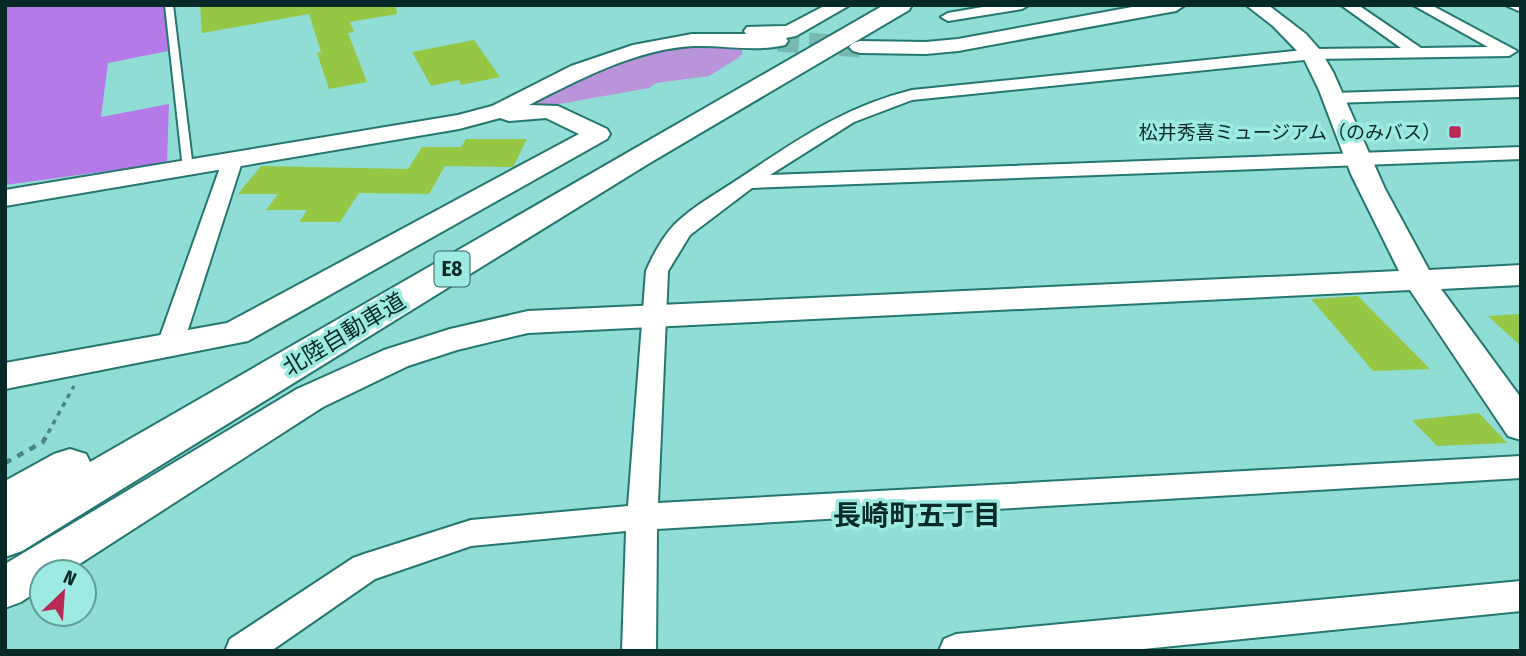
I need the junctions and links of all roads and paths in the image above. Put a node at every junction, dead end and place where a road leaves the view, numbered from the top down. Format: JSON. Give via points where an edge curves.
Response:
{"nodes":[{"id":1,"x":169,"y":5,"type":"edge"},
{"id":2,"x":841,"y":5,"type":"edge"},
{"id":3,"x":875,"y":5,"type":"edge"},
{"id":4,"x":901,"y":5,"type":"edge"},
{"id":5,"x":1022,"y":5,"type":"edge"},
{"id":6,"x":1176,"y":5,"type":"edge"},
{"id":7,"x":1255,"y":5,"type":"edge"},
{"id":8,"x":1348,"y":5,"type":"edge"},
{"id":9,"x":1420,"y":5,"type":"edge"},
{"id":10,"x":1512,"y":5,"type":"edge"},
{"id":11,"x":1521,"y":8,"type":"edge"},
{"id":12,"x":948,"y":17,"type":"dead end"},
{"id":13,"x":778,"y":41,"type":"tunnel mouth"},
{"id":14,"x":860,"y":47,"type":"tunnel mouth"},
{"id":15,"x":1416,"y":52,"type":"junction"},
{"id":16,"x":1314,"y":54,"type":"junction"},
{"id":17,"x":1515,"y":55,"type":"edge"},
{"id":18,"x":579,"y":71,"type":"junction"},
{"id":19,"x":1521,"y":92,"type":"edge"},
{"id":20,"x":1333,"y":98,"type":"junction"},
{"id":21,"x":500,"y":111,"type":"junction"},
{"id":22,"x":1521,"y":153,"type":"edge"},
{"id":23,"x":1356,"y":159,"type":"junction"},
{"id":24,"x":232,"y":162,"type":"junction"},
{"id":25,"x":188,"y":169,"type":"junction"},
{"id":26,"x":748,"y":182,"type":"junction"},
{"id":27,"x":5,"y":198,"type":"edge"},
{"id":28,"x":1521,"y":275,"type":"edge"},
{"id":29,"x":1419,"y":278,"type":"junction"},
{"id":30,"x":652,"y":317,"type":"junction"},
{"id":31,"x":170,"y":345,"type":"junction"},
{"id":32,"x":89,"y":360,"type":"junction"},
{"id":33,"x":5,"y":376,"type":"edge"},
{"id":34,"x":1521,"y":426,"type":"edge"},
{"id":35,"x":5,"y":463,"type":"edge"},
{"id":36,"x":1521,"y":467,"type":"edge"},
{"id":37,"x":5,"y":505,"type":"edge"},
{"id":38,"x":642,"y":517,"type":"junction"},
{"id":39,"x":5,"y":536,"type":"edge"},
{"id":40,"x":5,"y":588,"type":"edge"},
{"id":41,"x":1521,"y":596,"type":"edge"},
{"id":42,"x":242,"y":651,"type":"edge"},
{"id":43,"x":639,"y":651,"type":"edge"},
{"id":44,"x":956,"y":651,"type":"edge"}],
"edges":[{"from":1,"to":25,"type":"lane"},
{"from":2,"to":18,"type":"street","via":[[789,32],[732,30],[645,38],[567,64]]},
{"from":3,"to":37,"type":"highway","name":"北陸自動車道","number":"E8"},
{"from":4,"to":39,"type":"highway","name":"北陸自動車道","number":"E8"},
{"from":5,"to":12,"type":"street"},
{"from":6,"to":14,"type":"street","via":[[958,45]]},
{"from":7,"to":16,"type":"street","via":[[1292,31]]},
{"from":8,"to":15,"type":"street"},
{"from":9,"to":17,"type":"street"},
{"from":10,"to":11,"type":"street"},
{"from":13,"to":18,"type":"street","via":[[718,39],[665,44]]},
{"from":15,"to":16,"type":"street"},
{"from":15,"to":17,"type":"street"},
{"from":16,"to":20,"type":"street"},
{"from":16,"to":26,"type":"street","via":[[958,88],[892,99],[835,122]]},
{"from":18,"to":21,"type":"street"},
{"from":19,"to":20,"type":"street"},
{"from":20,"to":23,"type":"street"},
{"from":21,"to":24,"type":"street","via":[[419,131]]},
{"from":21,"to":31,"type":"street","via":[[511,115],[550,111],[598,134],[236,333]]},
{"from":22,"to":23,"type":"street"},
{"from":23,"to":26,"type":"street"},
{"from":23,"to":29,"type":"street"},
{"from":24,"to":25,"type":"street"},
{"from":24,"to":31,"type":"street"},
{"from":25,"to":27,"type":"street"},
{"from":26,"to":30,"type":"street","via":[[682,230],[666,250],[657,271]]},
{"from":28,"to":29,"type":"street"},
{"from":29,"to":30,"type":"street"},
{"from":29,"to":34,"type":"street"},
{"from":30,"to":38,"type":"street"},
{"from":30,"to":40,"type":"street","via":[[528,322],[396,358],[310,398]]},
{"from":31,"to":32,"type":"street"},
{"from":32,"to":33,"type":"street"},
{"from":32,"to":35,"type":"path","via":[[43,442]]},
{"from":36,"to":38,"type":"street"},
{"from":38,"to":42,"type":"street","via":[[471,533],[364,568]]},
{"from":38,"to":43,"type":"street"},
{"from":41,"to":44,"type":"street"}]}
